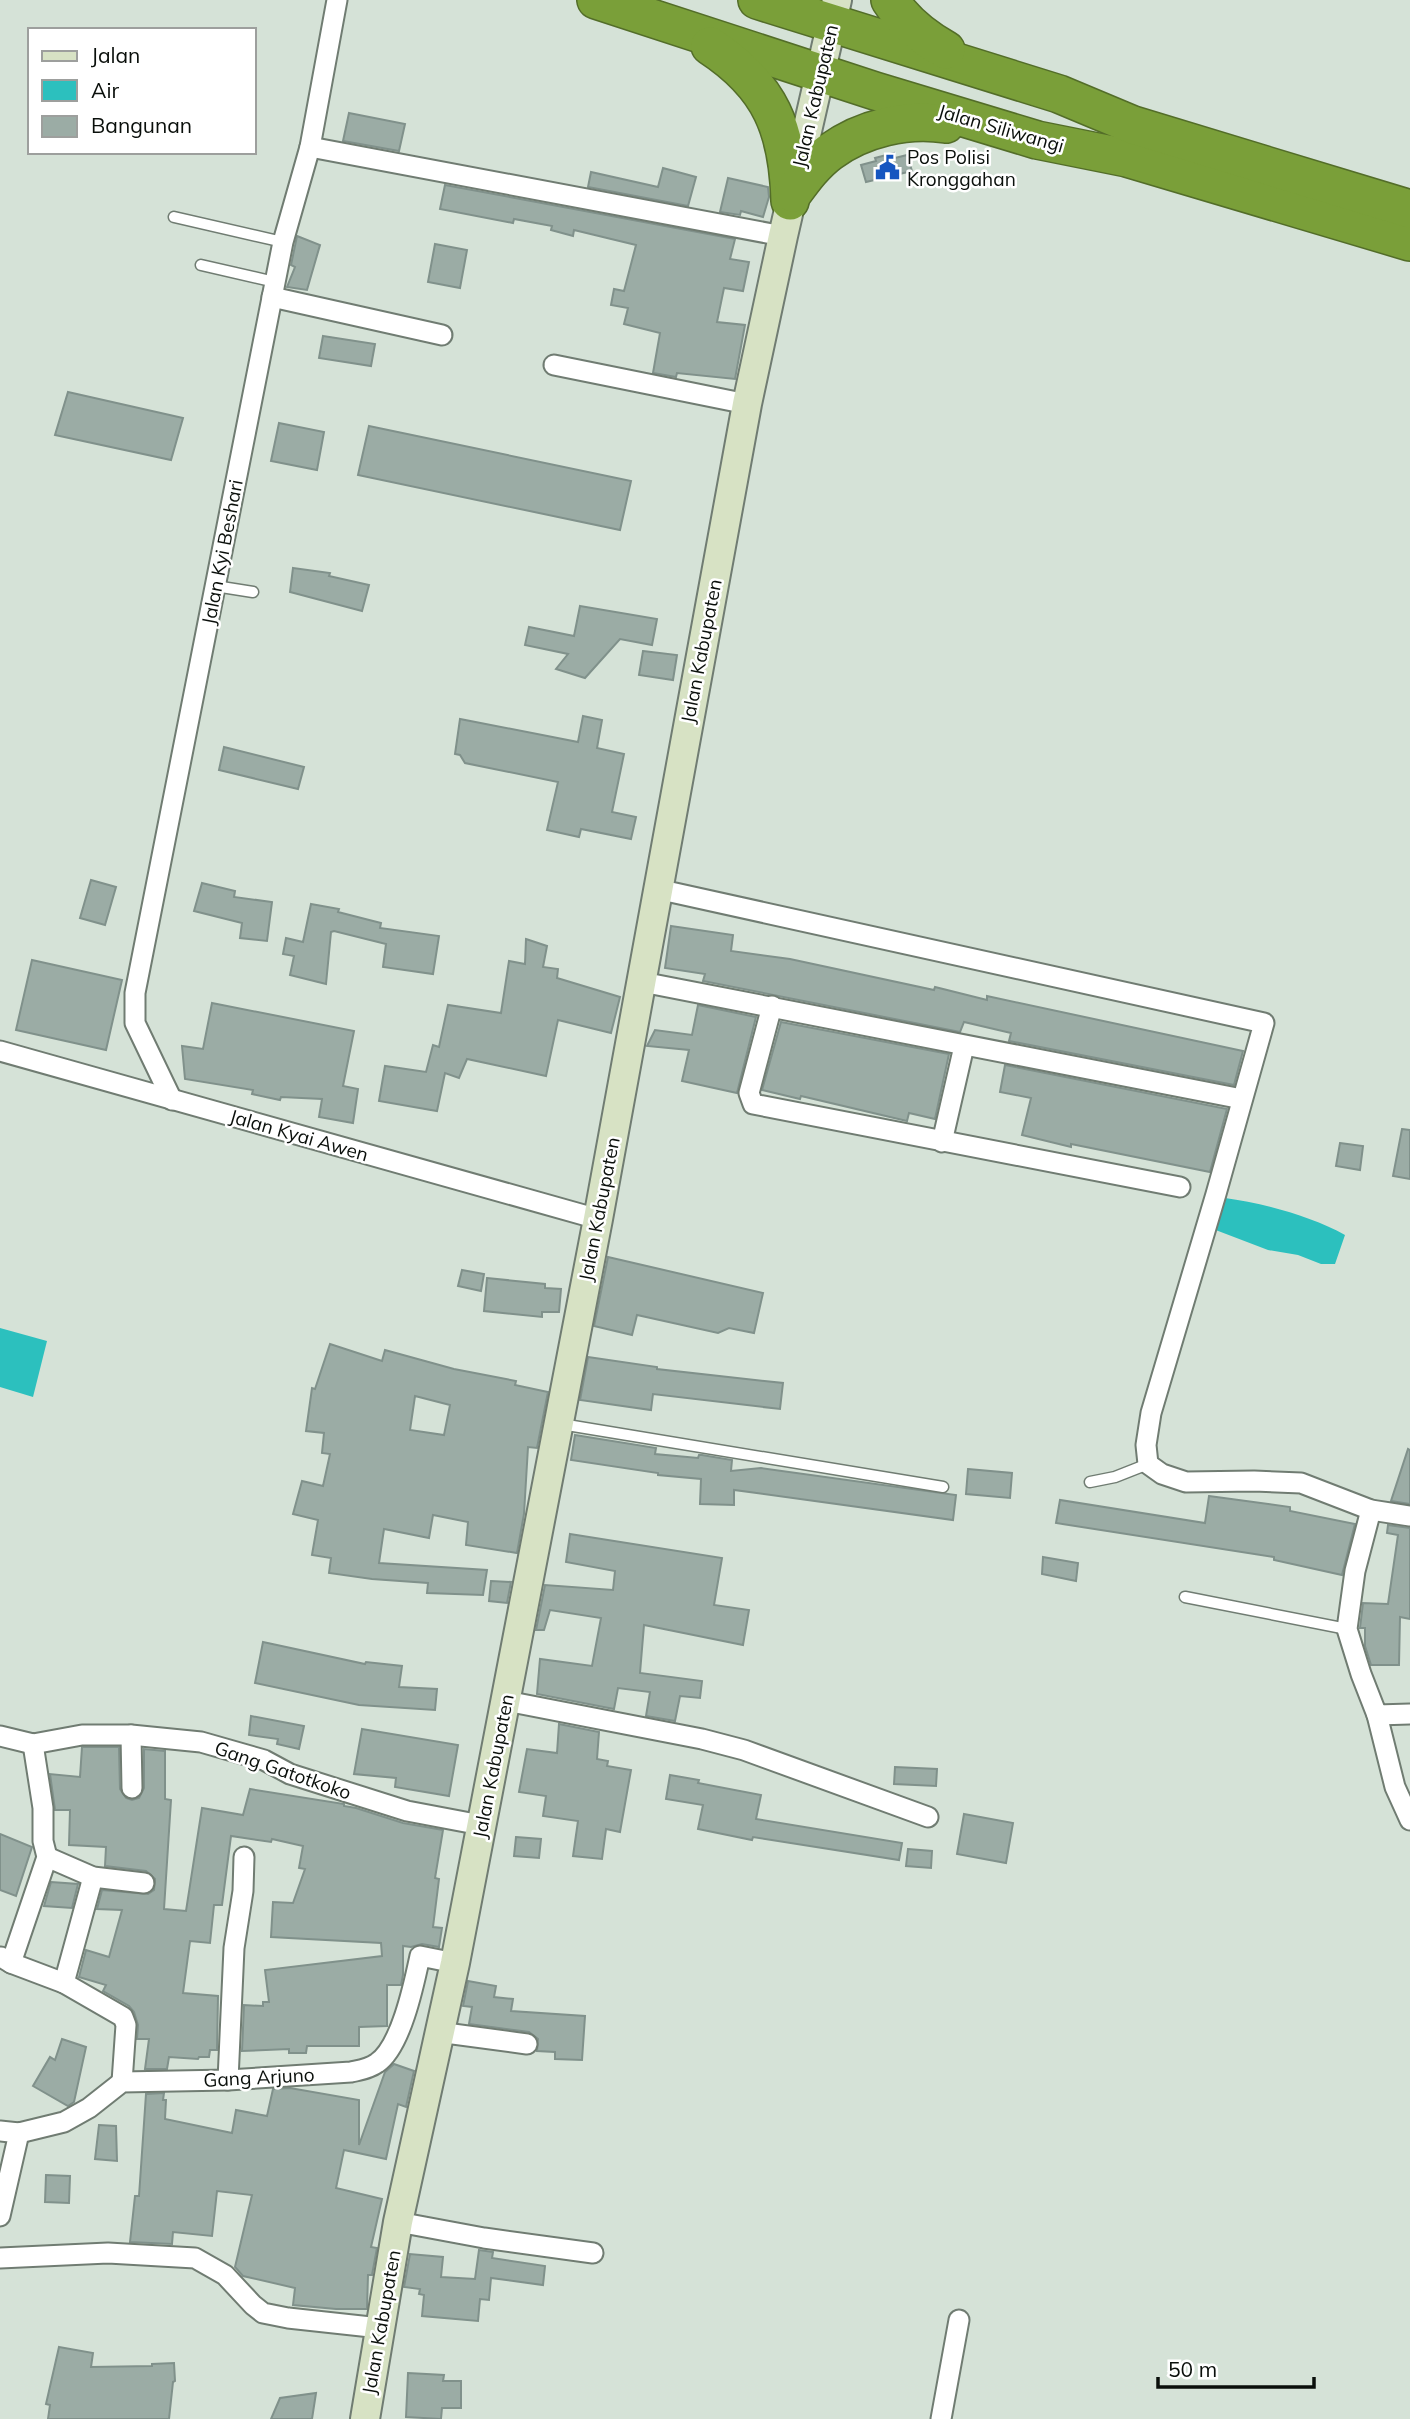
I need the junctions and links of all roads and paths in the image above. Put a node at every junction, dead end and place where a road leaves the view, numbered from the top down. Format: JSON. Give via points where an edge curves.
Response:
{"nodes":[{"id":1,"x":337,"y":0,"type":"edge"},
{"id":2,"x":596,"y":0,"type":"edge"},
{"id":3,"x":757,"y":0,"type":"edge"},
{"id":4,"x":890,"y":0,"type":"edge"},
{"id":5,"x":834,"y":12,"type":"edge"},
{"id":6,"x":667,"y":23,"type":"junction"},
{"id":7,"x":820,"y":73,"type":"junction"},
{"id":8,"x":1005,"y":78,"type":"junction"},
{"id":9,"x":1059,"y":94,"type":"junction"},
{"id":10,"x":1043,"y":141,"type":"junction"},
{"id":11,"x":316,"y":148,"type":"junction"},
{"id":12,"x":1247,"y":176,"type":"junction"},
{"id":13,"x":1410,"y":191,"type":"edge"},
{"id":14,"x":792,"y":197,"type":"junction"},
{"id":15,"x":1410,"y":209,"type":"edge"},
{"id":16,"x":174,"y":217,"type":"dead end"},
{"id":17,"x":783,"y":236,"type":"junction"},
{"id":18,"x":283,"y":242,"type":"junction"},
{"id":19,"x":1410,"y":242,"type":"edge"},
{"id":20,"x":1410,"y":258,"type":"edge"},
{"id":21,"x":201,"y":265,"type":"dead end"},
{"id":22,"x":274,"y":290,"type":"junction"},
{"id":23,"x":442,"y":335,"type":"dead end"},
{"id":24,"x":554,"y":365,"type":"dead end"},
{"id":25,"x":747,"y":404,"type":"junction"},
{"id":26,"x":215,"y":586,"type":"junction"},
{"id":27,"x":253,"y":592,"type":"dead end"},
{"id":28,"x":657,"y":889,"type":"junction"},
{"id":29,"x":642,"y":982,"type":"junction"},
{"id":30,"x":772,"y":1006,"type":"junction"},
{"id":31,"x":964,"y":1046,"type":"junction"},
{"id":32,"x":0,"y":1051,"type":"edge"},
{"id":33,"x":1242,"y":1099,"type":"junction"},
{"id":34,"x":172,"y":1100,"type":"junction"},
{"id":35,"x":942,"y":1142,"type":"junction"},
{"id":36,"x":1181,"y":1187,"type":"dead end"},
{"id":37,"x":598,"y":1219,"type":"junction"},
{"id":38,"x":557,"y":1423,"type":"junction"},
{"id":39,"x":1148,"y":1464,"type":"junction"},
{"id":40,"x":1090,"y":1482,"type":"dead end"},
{"id":41,"x":943,"y":1487,"type":"dead end"},
{"id":42,"x":1371,"y":1510,"type":"junction"},
{"id":43,"x":1410,"y":1516,"type":"edge"},
{"id":44,"x":1185,"y":1597,"type":"dead end"},
{"id":45,"x":1347,"y":1629,"type":"junction"},
{"id":46,"x":506,"y":1701,"type":"junction"},
{"id":47,"x":1410,"y":1714,"type":"edge"},
{"id":48,"x":1377,"y":1716,"type":"junction"},
{"id":49,"x":131,"y":1735,"type":"junction"},
{"id":50,"x":0,"y":1736,"type":"edge"},
{"id":51,"x":33,"y":1744,"type":"junction"},
{"id":52,"x":132,"y":1788,"type":"dead end"},
{"id":53,"x":928,"y":1817,"type":"dead end"},
{"id":54,"x":1410,"y":1820,"type":"edge"},
{"id":55,"x":481,"y":1825,"type":"junction"},
{"id":56,"x":47,"y":1857,"type":"junction"},
{"id":57,"x":244,"y":1857,"type":"dead end"},
{"id":58,"x":93,"y":1877,"type":"junction"},
{"id":59,"x":144,"y":1883,"type":"dead end"},
{"id":60,"x":6,"y":1960,"type":"edge"},
{"id":61,"x":455,"y":1963,"type":"junction"},
{"id":62,"x":64,"y":1983,"type":"junction"},
{"id":63,"x":439,"y":2032,"type":"junction"},
{"id":64,"x":527,"y":2044,"type":"dead end"},
{"id":65,"x":228,"y":2080,"type":"junction"},
{"id":66,"x":122,"y":2082,"type":"junction"},
{"id":67,"x":10,"y":2132,"type":"edge"},
{"id":68,"x":0,"y":2216,"type":"edge"},
{"id":69,"x":398,"y":2222,"type":"junction"},
{"id":70,"x":593,"y":2253,"type":"dead end"},
{"id":71,"x":0,"y":2258,"type":"edge"},
{"id":72,"x":959,"y":2320,"type":"dead end"},
{"id":73,"x":380,"y":2328,"type":"junction"},
{"id":74,"x":365,"y":2419,"type":"edge"},
{"id":75,"x":941,"y":2419,"type":"edge"}],
"edges":[{"from":1,"to":11,"type":"street","name":"Jalan Kyi Beshari"},
{"from":2,"to":6,"type":"highway","name":"Jalan Siliwangi"},
{"from":3,"to":5,"type":"highway","name":"Jalan Siliwangi"},
{"from":4,"to":8,"type":"highway","via":[[921,34]]},
{"from":5,"to":7,"type":"main road","name":"Jalan Kabupaten"},
{"from":5,"to":8,"type":"highway","name":"Jalan Siliwangi"},
{"from":6,"to":7,"type":"highway","name":"Jalan Siliwangi"},
{"from":6,"to":14,"type":"highway","via":[[734,63],[769,104],[787,154]]},
{"from":7,"to":10,"type":"highway","name":"Jalan Siliwangi"},
{"from":7,"to":14,"type":"main road","name":"Jalan Kabupaten"},
{"from":8,"to":9,"type":"highway","name":"Jalan Siliwangi"},
{"from":9,"to":12,"type":"highway","name":"Jalan Siliwangi"},
{"from":9,"to":13,"type":"highway","via":[[1136,110]]},
{"from":10,"to":12,"type":"highway","name":"Jalan Siliwangi"},
{"from":10,"to":14,"type":"highway","via":[[939,123],[879,128],[829,152]]},
{"from":10,"to":20,"type":"highway","via":[[1122,172]]},
{"from":11,"to":17,"type":"street"},
{"from":11,"to":18,"type":"street","name":"Jalan Kyi Beshari"},
{"from":12,"to":15,"type":"highway","name":"Jalan Siliwangi"},
{"from":12,"to":19,"type":"highway","name":"Jalan Siliwangi"},
{"from":14,"to":17,"type":"main road","name":"Jalan Kabupaten"},
{"from":16,"to":18,"type":"lane"},
{"from":17,"to":25,"type":"main road","name":"Jalan Kabupaten"},
{"from":18,"to":22,"type":"street","name":"Jalan Kyi Beshari"},
{"from":21,"to":22,"type":"lane"},
{"from":22,"to":23,"type":"street"},
{"from":22,"to":26,"type":"street","name":"Jalan Kyi Beshari"},
{"from":24,"to":25,"type":"street"},
{"from":25,"to":28,"type":"main road","name":"Jalan Kabupaten"},
{"from":26,"to":27,"type":"lane"},
{"from":26,"to":34,"type":"street","name":"Jalan Kyi Beshari","via":[[135,993],[135,1023]]},
{"from":28,"to":29,"type":"main road","name":"Jalan Kabupaten"},
{"from":28,"to":33,"type":"street","via":[[1264,1023]]},
{"from":29,"to":30,"type":"street"},
{"from":29,"to":37,"type":"main road","name":"Jalan Kabupaten"},
{"from":30,"to":31,"type":"street"},
{"from":30,"to":35,"type":"street","via":[[749,1093],[753,1104]]},
{"from":31,"to":33,"type":"street"},
{"from":31,"to":35,"type":"street"},
{"from":32,"to":34,"type":"street","name":"Jalan Kyai Awen"},
{"from":33,"to":39,"type":"street","via":[[1151,1413]]},
{"from":34,"to":37,"type":"street","name":"Jalan Kyai Awen"},
{"from":35,"to":36,"type":"street"},
{"from":37,"to":38,"type":"main road","name":"Jalan Kabupaten"},
{"from":38,"to":41,"type":"lane"},
{"from":38,"to":46,"type":"main road","name":"Jalan Kabupaten"},
{"from":39,"to":40,"type":"lane"},
{"from":39,"to":42,"type":"street","via":[[1162,1475],[1186,1482],[1301,1483]]},
{"from":42,"to":43,"type":"street"},
{"from":42,"to":45,"type":"street","via":[[1355,1571]]},
{"from":44,"to":45,"type":"lane"},
{"from":45,"to":48,"type":"street"},
{"from":46,"to":53,"type":"street","via":[[723,1744]]},
{"from":46,"to":55,"type":"main road","name":"Jalan Kabupaten"},
{"from":47,"to":48,"type":"street"},
{"from":48,"to":54,"type":"street","via":[[1395,1787]]},
{"from":49,"to":51,"type":"street","name":"Gang Gatotkoko","via":[[82,1735]]},
{"from":49,"to":52,"type":"street"},
{"from":49,"to":55,"type":"street","name":"Gang Gatotkoko","via":[[201,1742],[407,1811]]},
{"from":50,"to":51,"type":"street","name":"Gang Gatotkoko"},
{"from":51,"to":56,"type":"street"},
{"from":55,"to":61,"type":"main road","name":"Jalan Kabupaten"},
{"from":56,"to":58,"type":"street"},
{"from":56,"to":60,"type":"street"},
{"from":57,"to":65,"type":"street"},
{"from":58,"to":59,"type":"street"},
{"from":58,"to":62,"type":"street"},
{"from":60,"to":62,"type":"street"},
{"from":61,"to":63,"type":"main road","name":"Jalan Kabupaten"},
{"from":61,"to":65,"type":"street","name":"Gang Arjuno","via":[[420,1956],[405,2017],[391,2047],[369,2068]]},
{"from":62,"to":66,"type":"street","via":[[123,2017]]},
{"from":63,"to":64,"type":"street"},
{"from":63,"to":69,"type":"main road","name":"Jalan Kabupaten"},
{"from":65,"to":66,"type":"street","name":"Gang Arjuno"},
{"from":66,"to":67,"type":"street","via":[[64,2122]]},
{"from":67,"to":68,"type":"street"},
{"from":69,"to":70,"type":"street"},
{"from":69,"to":73,"type":"main road","name":"Jalan Kabupaten"},
{"from":71,"to":73,"type":"street","via":[[108,2253],[195,2258],[225,2275],[263,2313]]},
{"from":72,"to":75,"type":"street"},
{"from":73,"to":74,"type":"main road","name":"Jalan Kabupaten"}]}
